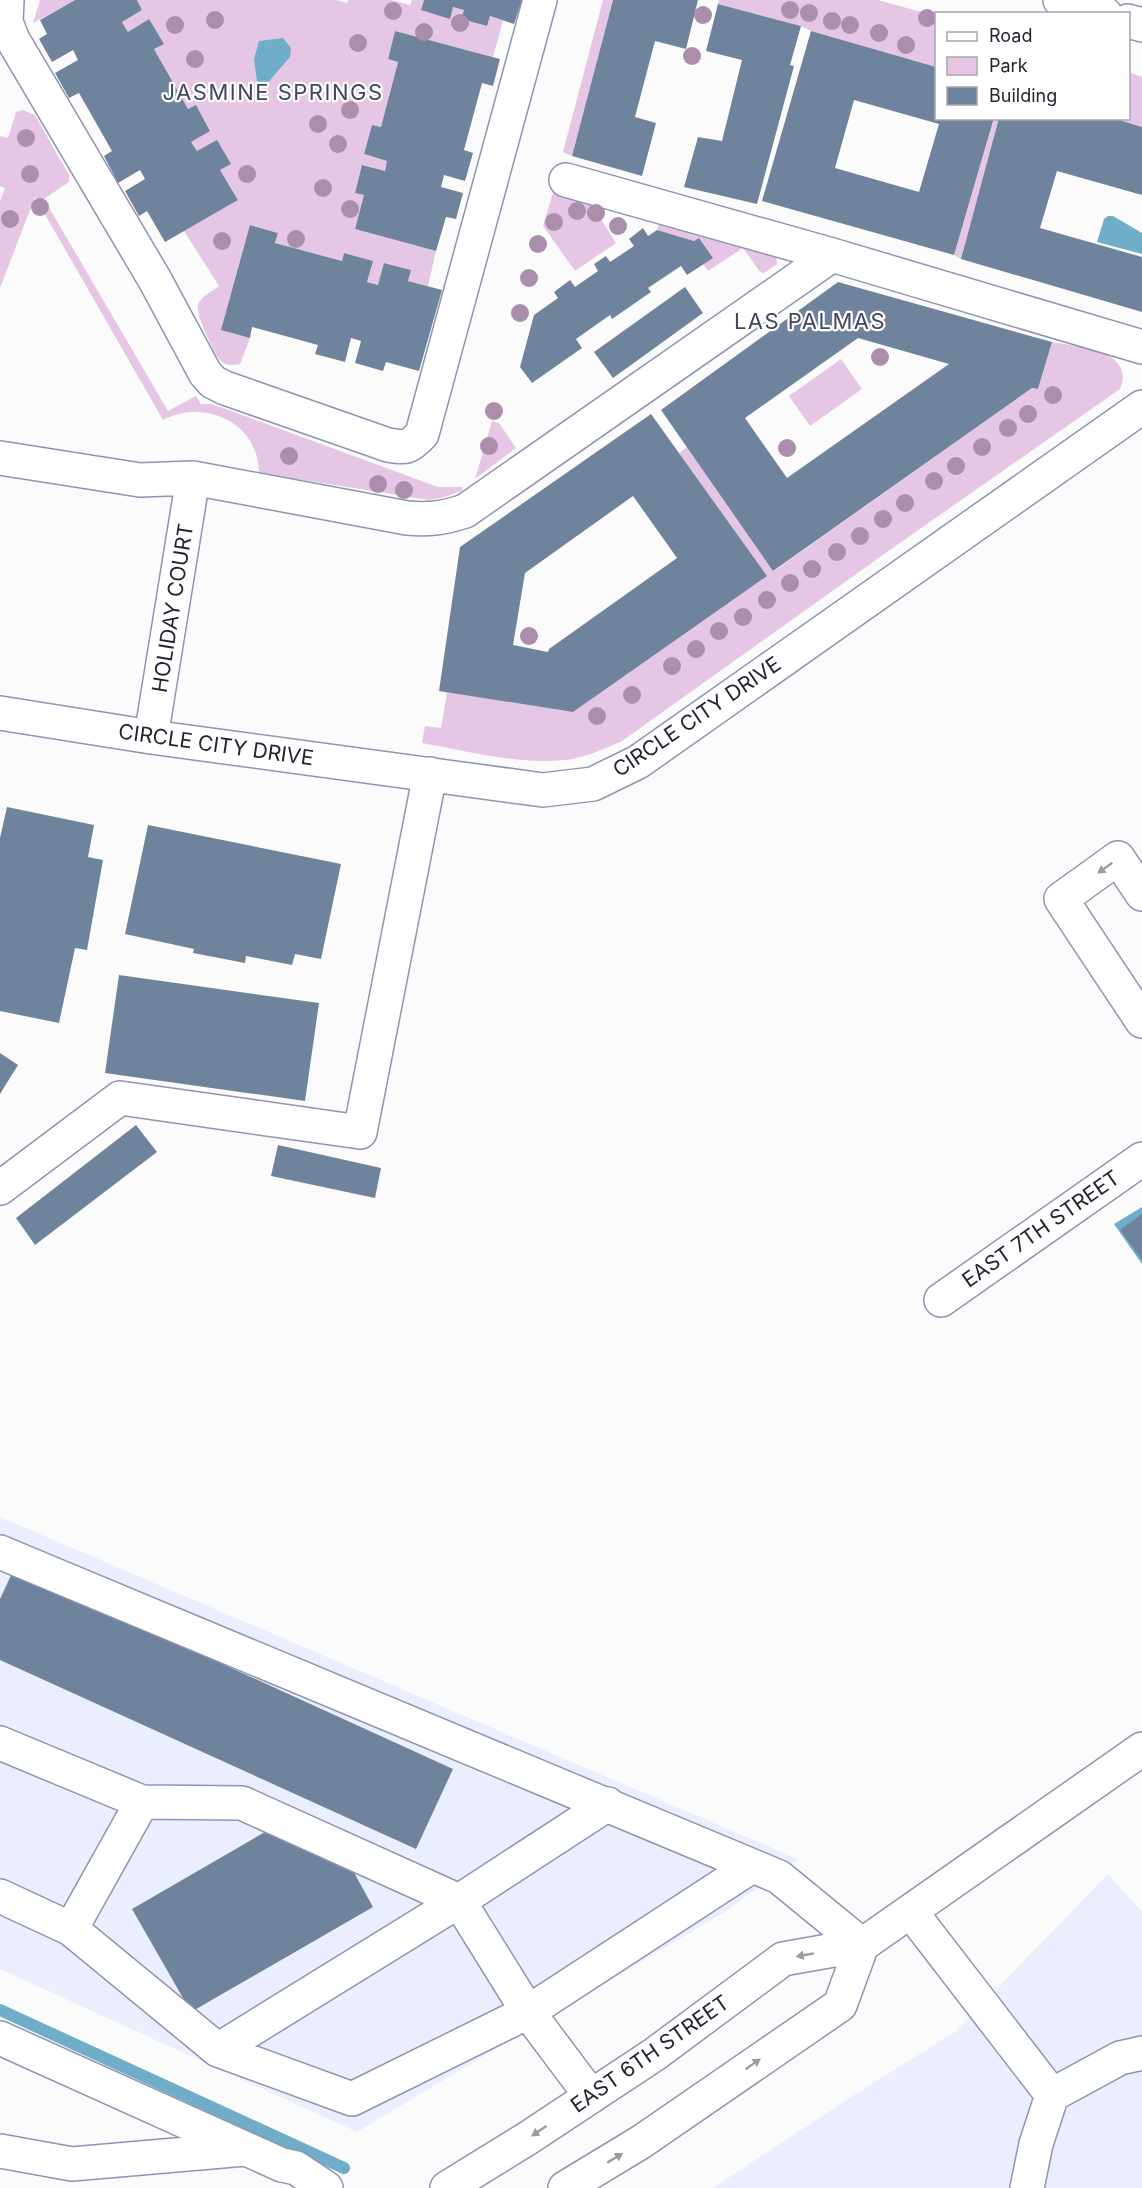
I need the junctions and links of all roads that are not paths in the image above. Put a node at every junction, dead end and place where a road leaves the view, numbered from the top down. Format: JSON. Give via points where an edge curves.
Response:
{"nodes":[{"id":1,"x":7,"y":0,"type":"edge"},
{"id":2,"x":540,"y":0,"type":"edge"},
{"id":3,"x":1060,"y":0,"type":"edge"},
{"id":4,"x":1099,"y":12,"type":"edge"},
{"id":5,"x":566,"y":180,"type":"dead end"},
{"id":6,"x":832,"y":255,"type":"junction"},
{"id":7,"x":1142,"y":347,"type":"edge"},
{"id":8,"x":1142,"y":407,"type":"edge"},
{"id":9,"x":0,"y":458,"type":"edge"},
{"id":10,"x":193,"y":478,"type":"junction"},
{"id":11,"x":0,"y":712,"type":"edge"},
{"id":12,"x":151,"y":737,"type":"junction"},
{"id":13,"x":430,"y":774,"type":"junction"},
{"id":14,"x":1142,"y":894,"type":"edge"},
{"id":15,"x":1142,"y":1021,"type":"edge"},
{"id":16,"x":1142,"y":1159,"type":"edge"},
{"id":17,"x":0,"y":1188,"type":"edge"},
{"id":18,"x":941,"y":1300,"type":"dead end"},
{"id":19,"x":0,"y":1552,"type":"edge"},
{"id":20,"x":0,"y":1743,"type":"edge"},
{"id":21,"x":1142,"y":1749,"type":"edge"},
{"id":22,"x":142,"y":1802,"type":"junction"},
{"id":23,"x":608,"y":1804,"type":"junction"},
{"id":24,"x":752,"y":1866,"type":"junction"},
{"id":25,"x":0,"y":1896,"type":"edge"},
{"id":26,"x":459,"y":1901,"type":"junction"},
{"id":27,"x":911,"y":1912,"type":"junction"},
{"id":28,"x":71,"y":1929,"type":"junction"},
{"id":29,"x":862,"y":1945,"type":"junction"},
{"id":30,"x":528,"y":2012,"type":"junction"},
{"id":31,"x":0,"y":2038,"type":"edge"},
{"id":32,"x":218,"y":2050,"type":"junction"},
{"id":33,"x":1142,"y":2053,"type":"edge"},
{"id":34,"x":1052,"y":2095,"type":"junction"},
{"id":35,"x":591,"y":2096,"type":"junction"},
{"id":36,"x":247,"y":2149,"type":"junction"},
{"id":37,"x":0,"y":2151,"type":"edge"},
{"id":38,"x":326,"y":2188,"type":"edge"},
{"id":39,"x":447,"y":2188,"type":"edge"},
{"id":40,"x":565,"y":2188,"type":"edge"},
{"id":41,"x":1026,"y":2188,"type":"edge"}],
"edges":[{"from":1,"to":2,"type":"street","via":[[6,22],[14,40],[205,373],[225,388],[404,448],[422,434]]},
{"from":3,"to":4,"type":"street"},
{"from":5,"to":6,"type":"street"},
{"from":6,"to":7,"type":"street"},
{"from":6,"to":10,"type":"street","via":[[465,511],[430,520],[407,518]]},
{"from":8,"to":13,"type":"street","name":"CIRCLE CITY DRIVE","via":[[638,762],[593,784],[543,790]]},
{"from":9,"to":10,"type":"street","via":[[140,480]]},
{"from":10,"to":12,"type":"street","name":"HOLIDAY COURT"},
{"from":11,"to":12,"type":"street","name":"CIRCLE CITY DRIVE"},
{"from":12,"to":13,"type":"street","name":"CIRCLE CITY DRIVE"},
{"from":13,"to":17,"type":"street","via":[[360,1132],[120,1098]]},
{"from":14,"to":15,"type":"street","one_way":true,"via":[[1118,858],[1061,899]]},
{"from":16,"to":18,"type":"street","name":"EAST 7TH STREET"},
{"from":19,"to":23,"type":"street"},
{"from":20,"to":22,"type":"street"},
{"from":21,"to":27,"type":"street","name":"EAST 6TH STREET"},
{"from":22,"to":26,"type":"street","via":[[242,1803]]},
{"from":22,"to":28,"type":"street"},
{"from":23,"to":24,"type":"street"},
{"from":23,"to":26,"type":"street"},
{"from":24,"to":29,"type":"street","via":[[779,1877]]},
{"from":24,"to":30,"type":"street"},
{"from":25,"to":28,"type":"street"},
{"from":26,"to":30,"type":"street"},
{"from":26,"to":32,"type":"street"},
{"from":27,"to":29,"type":"street","name":"EAST 6TH STREET"},
{"from":27,"to":34,"type":"street"},
{"from":28,"to":32,"type":"street"},
{"from":29,"to":35,"type":"street","name":"EAST 6TH STREET","one_way":true,"via":[[783,1959]]},
{"from":40,"to":29,"type":"street","one_way":true,"via":[[640,2142],[840,2005]]},
{"from":30,"to":32,"type":"street","via":[[352,2099]]},
{"from":30,"to":35,"type":"street"},
{"from":31,"to":36,"type":"street"},
{"from":33,"to":34,"type":"street","via":[[1120,2058]]},
{"from":34,"to":41,"type":"street"},
{"from":35,"to":39,"type":"street","name":"EAST 6TH STREET","one_way":true},
{"from":36,"to":37,"type":"street","via":[[72,2164]]},
{"from":36,"to":38,"type":"street","via":[[296,2168]]}]}
